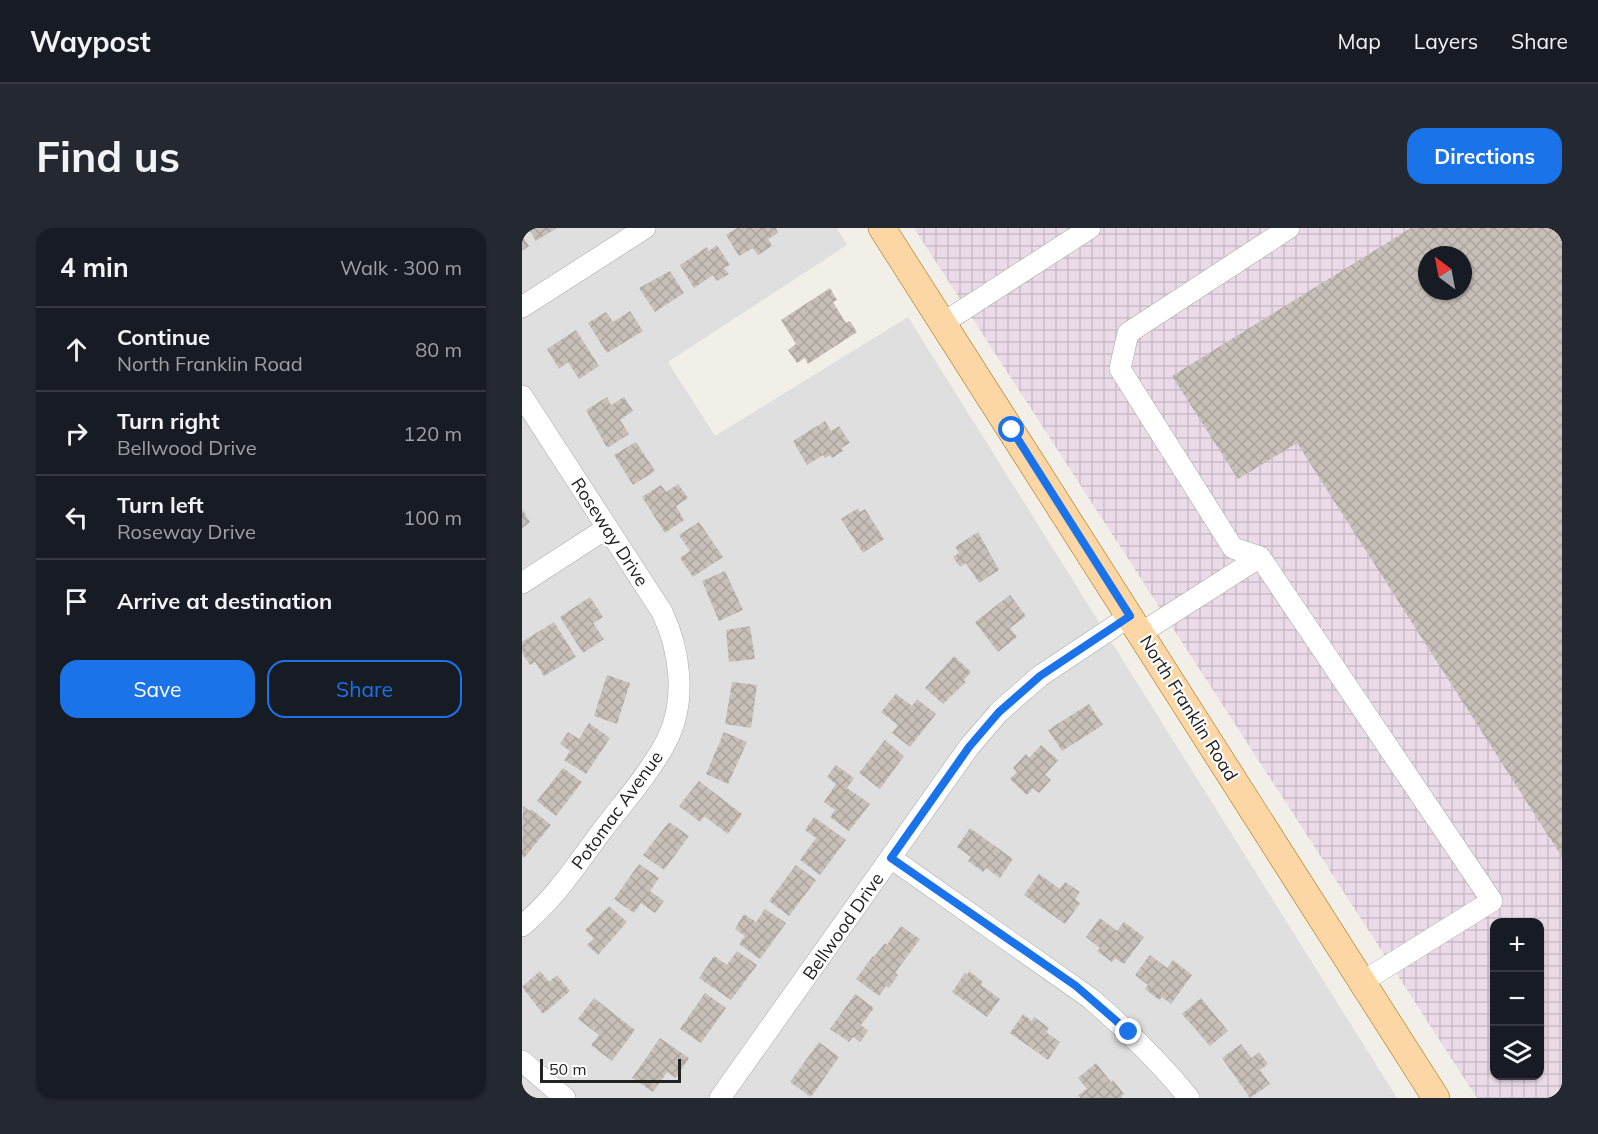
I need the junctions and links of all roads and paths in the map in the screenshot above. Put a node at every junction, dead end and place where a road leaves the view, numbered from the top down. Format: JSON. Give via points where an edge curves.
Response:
{"nodes":[{"id":1,"x":645,"y":228,"type":"edge"},
{"id":2,"x":882,"y":228,"type":"edge"},
{"id":3,"x":1090,"y":228,"type":"edge"},
{"id":4,"x":1289,"y":228,"type":"edge"},
{"id":5,"x":522,"y":307,"type":"edge"},
{"id":6,"x":943,"y":323,"type":"junction"},
{"id":7,"x":522,"y":396,"type":"edge"},
{"id":8,"x":607,"y":528,"type":"junction"},
{"id":9,"x":1260,"y":557,"type":"junction"},
{"id":10,"x":522,"y":583,"type":"edge"},
{"id":11,"x":1135,"y":624,"type":"junction"},
{"id":12,"x":678,"y":676,"type":"joint"},
{"id":13,"x":891,"y":858,"type":"junction"},
{"id":14,"x":522,"y":926,"type":"edge"},
{"id":15,"x":1362,"y":981,"type":"junction"},
{"id":16,"x":522,"y":1061,"type":"edge"},
{"id":17,"x":565,"y":1098,"type":"edge"},
{"id":18,"x":720,"y":1098,"type":"edge"},
{"id":19,"x":1189,"y":1098,"type":"edge"},
{"id":20,"x":1436,"y":1098,"type":"edge"}],
"edges":[{"from":1,"to":5,"type":"street"},
{"from":2,"to":6,"type":"main road","name":"North Franklin Road"},
{"from":3,"to":6,"type":"street"},
{"from":4,"to":9,"type":"street","via":[[1128,333],[1120,369],[1233,548]]},
{"from":6,"to":11,"type":"main road","name":"North Franklin Road"},
{"from":7,"to":8,"type":"street","name":"Roseway Drive"},
{"from":8,"to":10,"type":"street"},
{"from":8,"to":12,"type":"street","name":"Roseway Drive","via":[[665,619],[675,647]]},
{"from":9,"to":11,"type":"street","name":"Bellwood Drive"},
{"from":9,"to":15,"type":"street","via":[[1492,902]]},
{"from":11,"to":13,"type":"street","name":"Bellwood Drive","via":[[1040,676],[999,712],[969,747]]},
{"from":11,"to":15,"type":"main road","name":"North Franklin Road"},
{"from":12,"to":14,"type":"street","name":"Potomac Avenue","via":[[674,722],[654,762],[567,880]]},
{"from":13,"to":18,"type":"street","name":"Bellwood Drive"},
{"from":13,"to":19,"type":"street","via":[[1090,998],[1137,1040]]},
{"from":15,"to":20,"type":"main road","name":"North Franklin Road"},
{"from":16,"to":17,"type":"street"}]}
